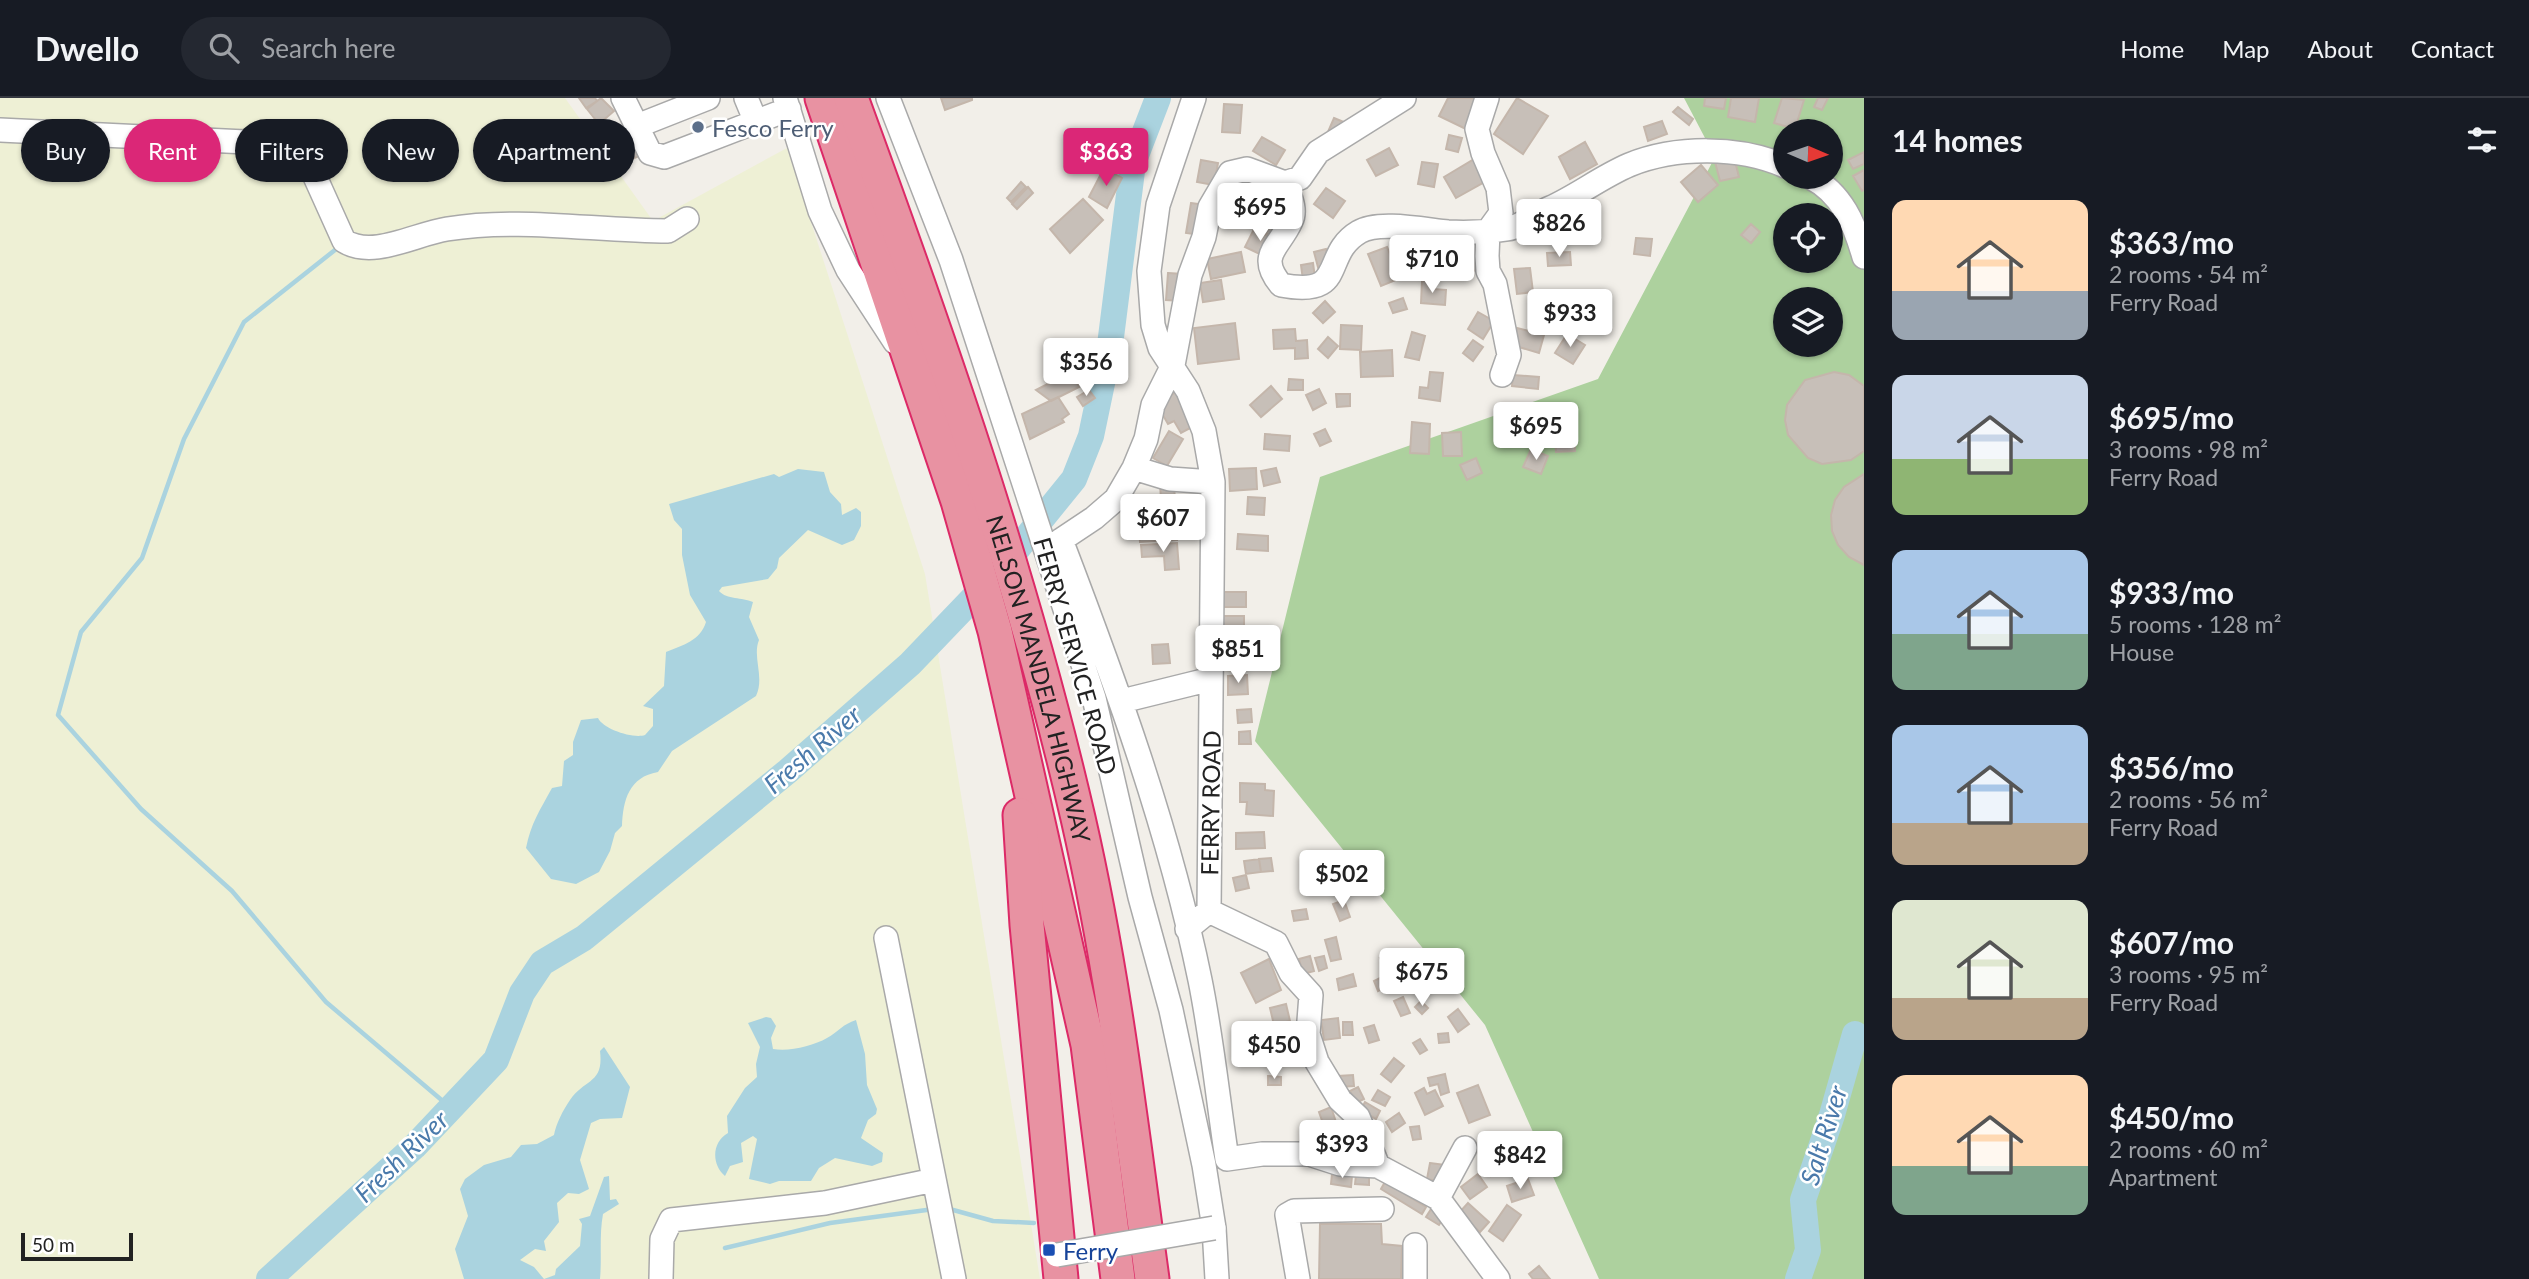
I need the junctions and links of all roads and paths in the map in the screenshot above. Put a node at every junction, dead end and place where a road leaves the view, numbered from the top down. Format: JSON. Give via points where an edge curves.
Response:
{"nodes":[{"id":1,"x":623,"y":98,"type":"edge"},
{"id":2,"x":708,"y":98,"type":"edge"},
{"id":3,"x":746,"y":98,"type":"edge"},
{"id":4,"x":822,"y":98,"type":"edge"},
{"id":5,"x":851,"y":98,"type":"edge"},
{"id":6,"x":888,"y":98,"type":"edge"},
{"id":7,"x":1194,"y":98,"type":"edge"},
{"id":8,"x":1404,"y":98,"type":"edge"},
{"id":9,"x":1487,"y":98,"type":"edge"},
{"id":10,"x":787,"y":104,"type":"edge"},
{"id":11,"x":756,"y":122,"type":"junction"},
{"id":12,"x":636,"y":126,"type":"junction"},
{"id":13,"x":0,"y":130,"type":"edge"},
{"id":14,"x":1773,"y":162,"type":"edge"},
{"id":15,"x":1285,"y":183,"type":"junction"},
{"id":16,"x":1825,"y":189,"type":"edge"},
{"id":17,"x":687,"y":219,"type":"dead end"},
{"id":18,"x":1488,"y":231,"type":"junction"},
{"id":19,"x":1864,"y":257,"type":"edge"},
{"id":20,"x":1173,"y":365,"type":"junction"},
{"id":21,"x":913,"y":370,"type":"junction"},
{"id":22,"x":1502,"y":375,"type":"dead end"},
{"id":23,"x":1134,"y":468,"type":"junction"},
{"id":24,"x":1213,"y":482,"type":"junction"},
{"id":25,"x":1053,"y":545,"type":"junction"},
{"id":26,"x":1004,"y":670,"type":"junction"},
{"id":27,"x":1211,"y":679,"type":"junction"},
{"id":28,"x":1122,"y":701,"type":"junction"},
{"id":29,"x":1209,"y":911,"type":"junction"},
{"id":30,"x":1188,"y":929,"type":"junction"},
{"id":31,"x":886,"y":938,"type":"dead end"},
{"id":32,"x":1465,"y":1148,"type":"dead end"},
{"id":33,"x":1378,"y":1166,"type":"junction"},
{"id":34,"x":934,"y":1180,"type":"junction"},
{"id":35,"x":1438,"y":1198,"type":"junction"},
{"id":36,"x":1382,"y":1209,"type":"dead end"},
{"id":37,"x":1214,"y":1228,"type":"junction"},
{"id":38,"x":1415,"y":1245,"type":"dead end"},
{"id":39,"x":1059,"y":1267,"type":"edge"},
{"id":40,"x":661,"y":1279,"type":"edge"},
{"id":41,"x":954,"y":1279,"type":"edge"},
{"id":42,"x":1118,"y":1279,"type":"edge"},
{"id":43,"x":1152,"y":1279,"type":"edge"},
{"id":44,"x":1217,"y":1279,"type":"edge"},
{"id":45,"x":1298,"y":1279,"type":"edge"},
{"id":46,"x":1415,"y":1279,"type":"edge"},
{"id":47,"x":1498,"y":1279,"type":"edge"}],
"edges":[{"from":1,"to":12,"type":"street"},
{"from":2,"to":12,"type":"street"},
{"from":3,"to":11,"type":"street"},
{"from":4,"to":21,"type":"highway","name":"NELSON MANDELA HIGHWAY"},
{"from":5,"to":43,"type":"highway","name":"NELSON MANDELA HIGHWAY","via":[[917,275],[1022,596],[1078,821],[1107,968]]},
{"from":6,"to":25,"type":"street","name":"FERRY SERVICE ROAD","via":[[951,260],[1023,475]]},
{"from":7,"to":20,"type":"street","name":"FERRY ROAD","via":[[1158,205],[1149,271],[1153,325],[1160,348]]},
{"from":8,"to":15,"type":"street","via":[[1318,152],[1300,178]]},
{"from":9,"to":18,"type":"street","via":[[1477,129],[1498,188],[1501,213]]},
{"from":10,"to":11,"type":"street"},
{"from":10,"to":21,"type":"street","via":[[820,211],[848,270]]},
{"from":11,"to":12,"type":"street","via":[[664,157],[650,153]]},
{"from":13,"to":17,"type":"street","via":[[303,150],[344,241],[356,249],[483,223],[668,231]]},
{"from":14,"to":18,"type":"street","via":[[1741,152],[1631,164],[1511,229]]},
{"from":15,"to":18,"type":"street","via":[[1292,221],[1271,255],[1270,268],[1281,285],[1320,286],[1359,231]]},
{"from":15,"to":20,"type":"street","via":[[1247,169],[1230,173],[1216,193],[1190,275]]},
{"from":16,"to":19,"type":"street","via":[[1838,199],[1854,225]]},
{"from":18,"to":22,"type":"street","via":[[1488,271],[1495,284],[1508,355]]},
{"from":20,"to":23,"type":"street","via":[[1153,405]]},
{"from":20,"to":24,"type":"street","name":"FERRY ROAD","via":[[1204,431]]},
{"from":21,"to":26,"type":"highway","name":"NELSON MANDELA HIGHWAY","via":[[958,501]]},
{"from":23,"to":24,"type":"street","via":[[1170,479]]},
{"from":23,"to":25,"type":"street","via":[[1116,499]]},
{"from":24,"to":27,"type":"street","name":"FERRY ROAD"},
{"from":25,"to":28,"type":"street"},
{"from":25,"to":37,"type":"street","name":"FERRY SERVICE ROAD","via":[[1171,1010]]},
{"from":26,"to":39,"type":"highway"},
{"from":26,"to":42,"type":"highway","name":"NELSON MANDELA HIGHWAY","via":[[1088,1045]]},
{"from":27,"to":28,"type":"street"},
{"from":27,"to":29,"type":"street","name":"FERRY ROAD"},
{"from":28,"to":30,"type":"street"},
{"from":29,"to":30,"type":"street","name":"FERRY ROAD"},
{"from":29,"to":33,"type":"street","via":[[1276,943],[1291,973],[1311,995],[1308,1034],[1317,1062],[1340,1100],[1358,1117]]},
{"from":30,"to":33,"type":"street","via":[[1227,1159],[1309,1154],[1340,1164]]},
{"from":31,"to":34,"type":"street"},
{"from":32,"to":35,"type":"street"},
{"from":33,"to":35,"type":"street"},
{"from":34,"to":40,"type":"street","via":[[825,1203],[671,1220],[663,1239]]},
{"from":34,"to":41,"type":"street"},
{"from":35,"to":47,"type":"street"},
{"from":36,"to":45,"type":"street","via":[[1294,1211],[1287,1215]]},
{"from":37,"to":39,"type":"street","bridge":true},
{"from":37,"to":44,"type":"street","name":"FERRY SERVICE ROAD"},
{"from":38,"to":46,"type":"street"}]}
